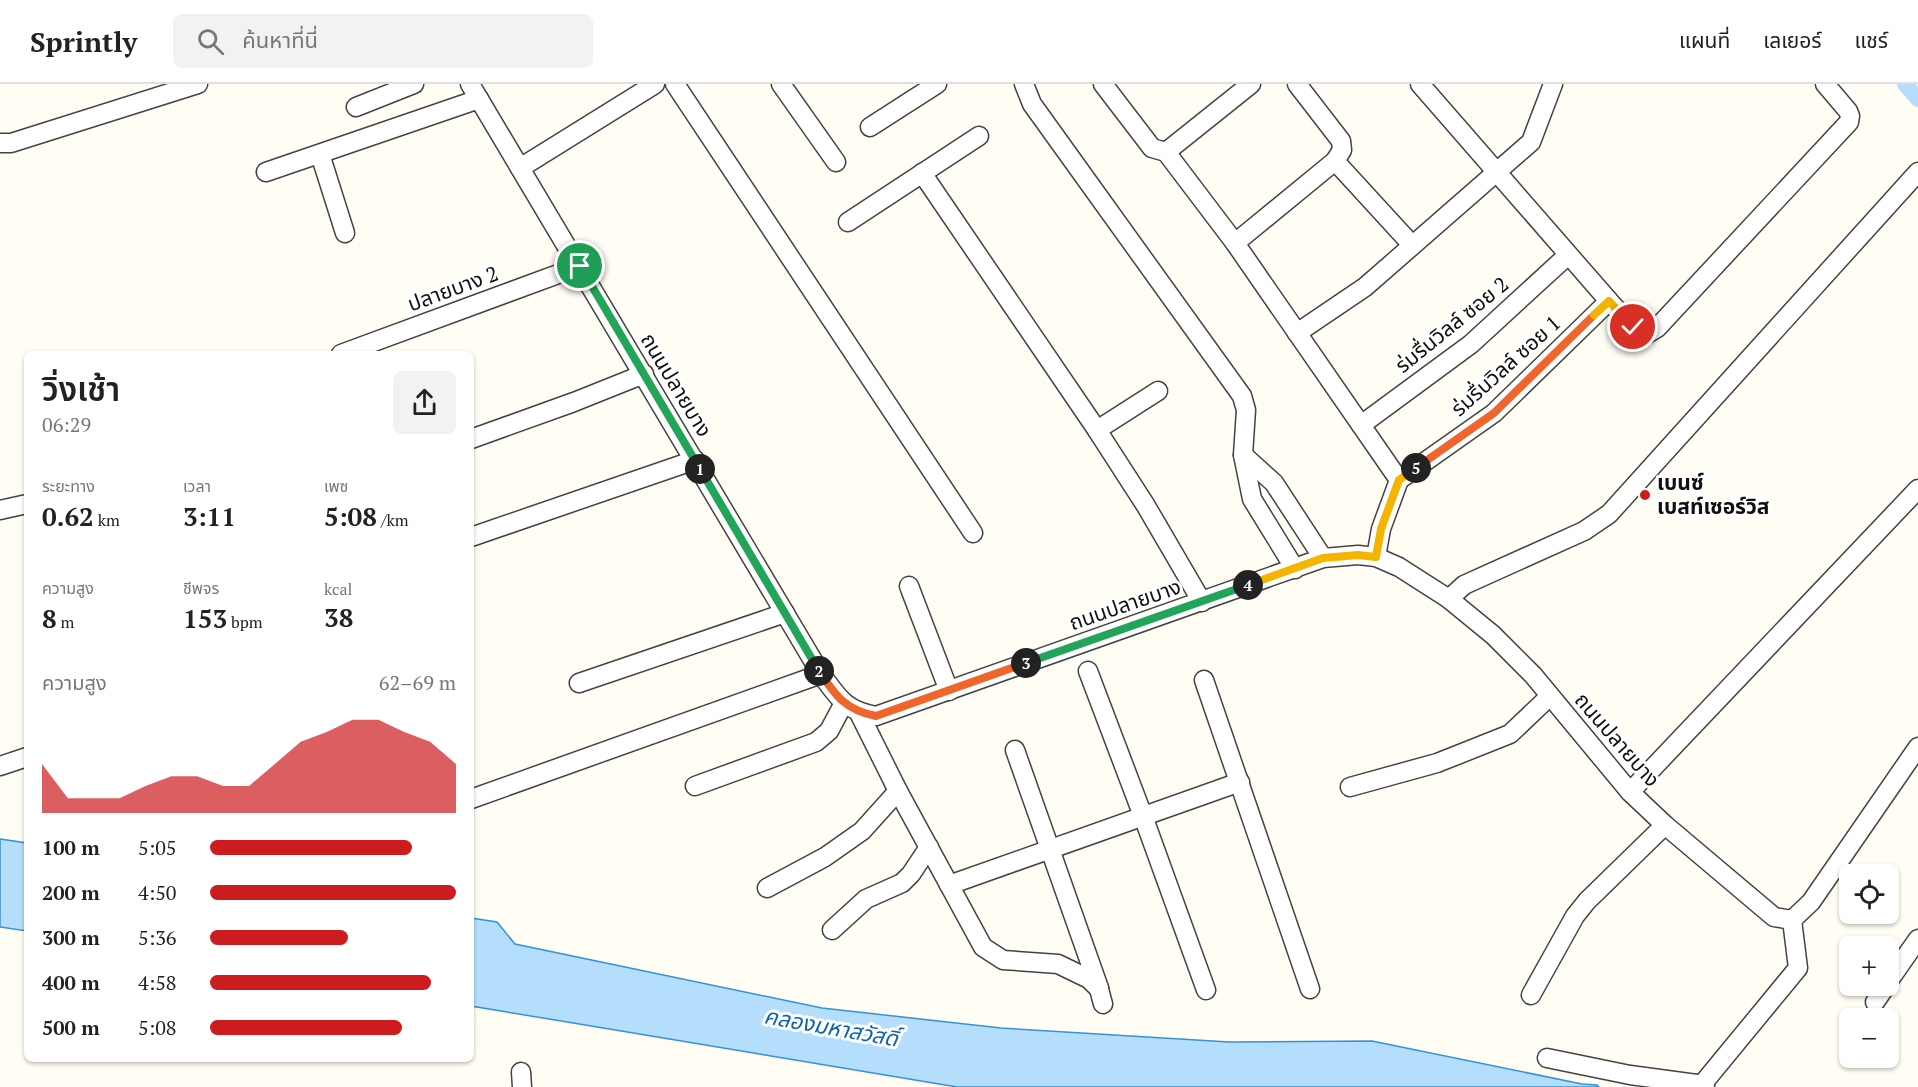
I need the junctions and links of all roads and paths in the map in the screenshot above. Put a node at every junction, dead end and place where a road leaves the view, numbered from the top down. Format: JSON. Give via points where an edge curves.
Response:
{"nodes":[{"id":1,"x":198,"y":84,"type":"edge"},
{"id":2,"x":414,"y":84,"type":"edge"},
{"id":3,"x":655,"y":84,"type":"edge"},
{"id":4,"x":675,"y":84,"type":"edge"},
{"id":5,"x":781,"y":84,"type":"edge"},
{"id":6,"x":937,"y":84,"type":"edge"},
{"id":7,"x":1024,"y":84,"type":"edge"},
{"id":8,"x":1103,"y":84,"type":"edge"},
{"id":9,"x":1251,"y":84,"type":"edge"},
{"id":10,"x":1296,"y":84,"type":"edge"},
{"id":11,"x":1420,"y":84,"type":"edge"},
{"id":12,"x":1553,"y":84,"type":"edge"},
{"id":13,"x":1825,"y":84,"type":"edge"},
{"id":14,"x":475,"y":92,"type":"edge"},
{"id":15,"x":356,"y":107,"type":"dead end"},
{"id":16,"x":870,"y":127,"type":"dead end"},
{"id":17,"x":979,"y":136,"type":"dead end"},
{"id":18,"x":0,"y":143,"type":"edge"},
{"id":19,"x":1166,"y":152,"type":"junction"},
{"id":20,"x":320,"y":154,"type":"junction"},
{"id":21,"x":1335,"y":161,"type":"junction"},
{"id":22,"x":836,"y":162,"type":"dead end"},
{"id":23,"x":520,"y":168,"type":"junction"},
{"id":24,"x":266,"y":172,"type":"dead end"},
{"id":25,"x":1497,"y":172,"type":"junction"},
{"id":26,"x":1918,"y":172,"type":"edge"},
{"id":27,"x":922,"y":173,"type":"junction"},
{"id":28,"x":848,"y":222,"type":"dead end"},
{"id":29,"x":345,"y":233,"type":"dead end"},
{"id":30,"x":1235,"y":243,"type":"junction"},
{"id":31,"x":1412,"y":245,"type":"junction"},
{"id":32,"x":1568,"y":255,"type":"junction"},
{"id":33,"x":580,"y":266,"type":"junction"},
{"id":34,"x":1609,"y":301,"type":"junction"},
{"id":35,"x":1297,"y":333,"type":"junction"},
{"id":36,"x":349,"y":351,"type":"edge"},
{"id":37,"x":644,"y":374,"type":"junction"},
{"id":38,"x":1158,"y":392,"type":"dead end"},
{"id":39,"x":1361,"y":424,"type":"junction"},
{"id":40,"x":1097,"y":430,"type":"junction"},
{"id":41,"x":474,"y":438,"type":"edge"},
{"id":42,"x":1243,"y":455,"type":"junction"},
{"id":43,"x":695,"y":460,"type":"junction"},
{"id":44,"x":1399,"y":480,"type":"junction"},
{"id":45,"x":1918,"y":489,"type":"edge"},
{"id":46,"x":24,"y":505,"type":"edge"},
{"id":47,"x":0,"y":510,"type":"edge"},
{"id":48,"x":973,"y":533,"type":"dead end"},
{"id":49,"x":474,"y":536,"type":"edge"},
{"id":50,"x":1376,"y":557,"type":"junction"},
{"id":51,"x":1323,"y":558,"type":"junction"},
{"id":52,"x":1295,"y":568,"type":"junction"},
{"id":53,"x":909,"y":586,"type":"dead end"},
{"id":54,"x":1449,"y":599,"type":"junction"},
{"id":55,"x":1202,"y":602,"type":"junction"},
{"id":56,"x":785,"y":613,"type":"junction"},
{"id":57,"x":1088,"y":671,"type":"dead end"},
{"id":58,"x":821,"y":674,"type":"junction"},
{"id":59,"x":1204,"y":680,"type":"dead end"},
{"id":60,"x":579,"y":683,"type":"dead end"},
{"id":61,"x":949,"y":691,"type":"junction"},
{"id":62,"x":1550,"y":696,"type":"junction"},
{"id":63,"x":844,"y":704,"type":"junction"},
{"id":64,"x":860,"y":713,"type":"junction"},
{"id":65,"x":1918,"y":747,"type":"edge"},
{"id":66,"x":1015,"y":750,"type":"dead end"},
{"id":67,"x":24,"y":758,"type":"edge"},
{"id":68,"x":0,"y":766,"type":"edge"},
{"id":69,"x":1240,"y":782,"type":"junction"},
{"id":70,"x":694,"y":786,"type":"dead end"},
{"id":71,"x":1350,"y":787,"type":"dead end"},
{"id":72,"x":898,"y":791,"type":"junction"},
{"id":73,"x":1630,"y":792,"type":"junction"},
{"id":74,"x":474,"y":798,"type":"edge"},
{"id":75,"x":1143,"y":816,"type":"junction"},
{"id":76,"x":1665,"y":825,"type":"junction"},
{"id":77,"x":929,"y":847,"type":"junction"},
{"id":78,"x":1049,"y":850,"type":"junction"},
{"id":79,"x":950,"y":885,"type":"junction"},
{"id":80,"x":767,"y":888,"type":"dead end"},
{"id":81,"x":1792,"y":920,"type":"junction"},
{"id":82,"x":832,"y":930,"type":"dead end"},
{"id":83,"x":1918,"y":939,"type":"edge"},
{"id":84,"x":1899,"y":967,"type":"edge"},
{"id":85,"x":1310,"y":989,"type":"dead end"},
{"id":86,"x":1206,"y":990,"type":"dead end"},
{"id":87,"x":1530,"y":995,"type":"dead end"},
{"id":88,"x":1879,"y":996,"type":"edge"},
{"id":89,"x":1875,"y":1002,"type":"dead end"},
{"id":90,"x":1547,"y":1058,"type":"dead end"},
{"id":91,"x":1705,"y":1086,"type":"edge"}],
"edges":[{"from":1,"to":18,"type":"street","via":[[11,143]]},
{"from":2,"to":15,"type":"street"},
{"from":3,"to":23,"type":"street"},
{"from":4,"to":48,"type":"street"},
{"from":5,"to":22,"type":"street"},
{"from":6,"to":16,"type":"street"},
{"from":7,"to":42,"type":"street","via":[[1032,104],[1242,396],[1246,410]]},
{"from":8,"to":19,"type":"street","via":[[1152,148]]},
{"from":9,"to":19,"type":"street"},
{"from":10,"to":21,"type":"street","via":[[1341,141],[1342,150]]},
{"from":11,"to":25,"type":"street"},
{"from":12,"to":25,"type":"street","via":[[1531,142]]},
{"from":13,"to":34,"type":"street","via":[[1848,111],[1848,122],[1657,328],[1651,333],[1633,327]]},
{"from":14,"to":20,"type":"street"},
{"from":14,"to":23,"type":"street","name":"ถนนปลายบาง"},
{"from":17,"to":27,"type":"street"},
{"from":19,"to":30,"type":"street"},
{"from":20,"to":24,"type":"street"},
{"from":20,"to":29,"type":"street"},
{"from":21,"to":30,"type":"street"},
{"from":21,"to":31,"type":"street"},
{"from":23,"to":33,"type":"street","name":"ถนนปลายบาง"},
{"from":25,"to":31,"type":"street"},
{"from":25,"to":32,"type":"street"},
{"from":26,"to":54,"type":"street","via":[[1609,514],[1584,531],[1464,585]]},
{"from":27,"to":28,"type":"street"},
{"from":27,"to":40,"type":"street"},
{"from":30,"to":35,"type":"street"},
{"from":31,"to":35,"type":"street","via":[[1365,287]]},
{"from":32,"to":34,"type":"street"},
{"from":32,"to":39,"type":"street","name":"ร่มรื่นวิลล์ ซอย 2","via":[[1471,344]]},
{"from":33,"to":36,"type":"street","name":"ปลายบาง 2"},
{"from":33,"to":37,"type":"street","name":"ถนนปลายบาง"},
{"from":34,"to":44,"type":"street","name":"ร่มรื่นวิลล์ ซอย 1","via":[[1494,413]]},
{"from":35,"to":39,"type":"street"},
{"from":37,"to":41,"type":"street"},
{"from":37,"to":43,"type":"street","name":"ถนนปลายบาง"},
{"from":38,"to":40,"type":"street"},
{"from":39,"to":44,"type":"street"},
{"from":40,"to":55,"type":"street"},
{"from":42,"to":51,"type":"street","via":[[1274,483]]},
{"from":42,"to":52,"type":"street","via":[[1252,499]]},
{"from":43,"to":49,"type":"street"},
{"from":43,"to":56,"type":"street","name":"ถนนปลายบาง"},
{"from":44,"to":50,"type":"street","via":[[1381,529]]},
{"from":45,"to":73,"type":"street"},
{"from":46,"to":47,"type":"street"},
{"from":50,"to":51,"type":"street","name":"ถนนปลายบาง"},
{"from":50,"to":54,"type":"street","name":"ถนนปลายบาง"},
{"from":51,"to":52,"type":"street","name":"ถนนปลายบาง"},
{"from":52,"to":55,"type":"street","name":"ถนนปลายบาง"},
{"from":53,"to":61,"type":"street"},
{"from":54,"to":62,"type":"street","name":"ถนนปลายบาง","via":[[1493,635]]},
{"from":55,"to":61,"type":"street","name":"ถนนปลายบาง"},
{"from":56,"to":58,"type":"street","name":"ถนนปลายบาง"},
{"from":56,"to":60,"type":"street"},
{"from":57,"to":75,"type":"street"},
{"from":58,"to":63,"type":"street","name":"ถนนปลายบาง"},
{"from":58,"to":74,"type":"street"},
{"from":59,"to":69,"type":"street"},
{"from":61,"to":64,"type":"street","name":"ถนนปลายบาง","via":[[876,716]]},
{"from":62,"to":71,"type":"street","via":[[1510,734],[1437,763]]},
{"from":62,"to":73,"type":"street","name":"ถนนปลายบาง"},
{"from":63,"to":64,"type":"street","name":"ถนนปลายบาง"},
{"from":63,"to":70,"type":"street","via":[[829,731],[816,742]]},
{"from":64,"to":72,"type":"street"},
{"from":65,"to":81,"type":"street","via":[[1811,902]]},
{"from":66,"to":78,"type":"street"},
{"from":67,"to":68,"type":"street"},
{"from":69,"to":75,"type":"street"},
{"from":69,"to":85,"type":"street"},
{"from":72,"to":77,"type":"street"},
{"from":72,"to":80,"type":"street","via":[[862,831],[825,857]]},
{"from":73,"to":76,"type":"street","name":"ถนนปลายบาง"},
{"from":75,"to":78,"type":"street"},
{"from":75,"to":86,"type":"street"},
{"from":76,"to":81,"type":"street","name":"ถนนปลายบาง","via":[[1774,917]]},
{"from":76,"to":87,"type":"street","via":[[1575,916]]},
{"from":77,"to":79,"type":"street"},
{"from":77,"to":82,"type":"street","via":[[902,883],[866,899]]},
{"from":78,"to":79,"type":"street"},
{"from":78,"to":79,"type":"street","via":[[1101,997],[1089,979],[1058,964],[1003,960],[990,953]]},
{"from":81,"to":91,"type":"street","via":[[1798,968],[1705,1081]]},
{"from":83,"to":84,"type":"street"},
{"from":88,"to":89,"type":"street"},
{"from":90,"to":91,"type":"street"}]}
